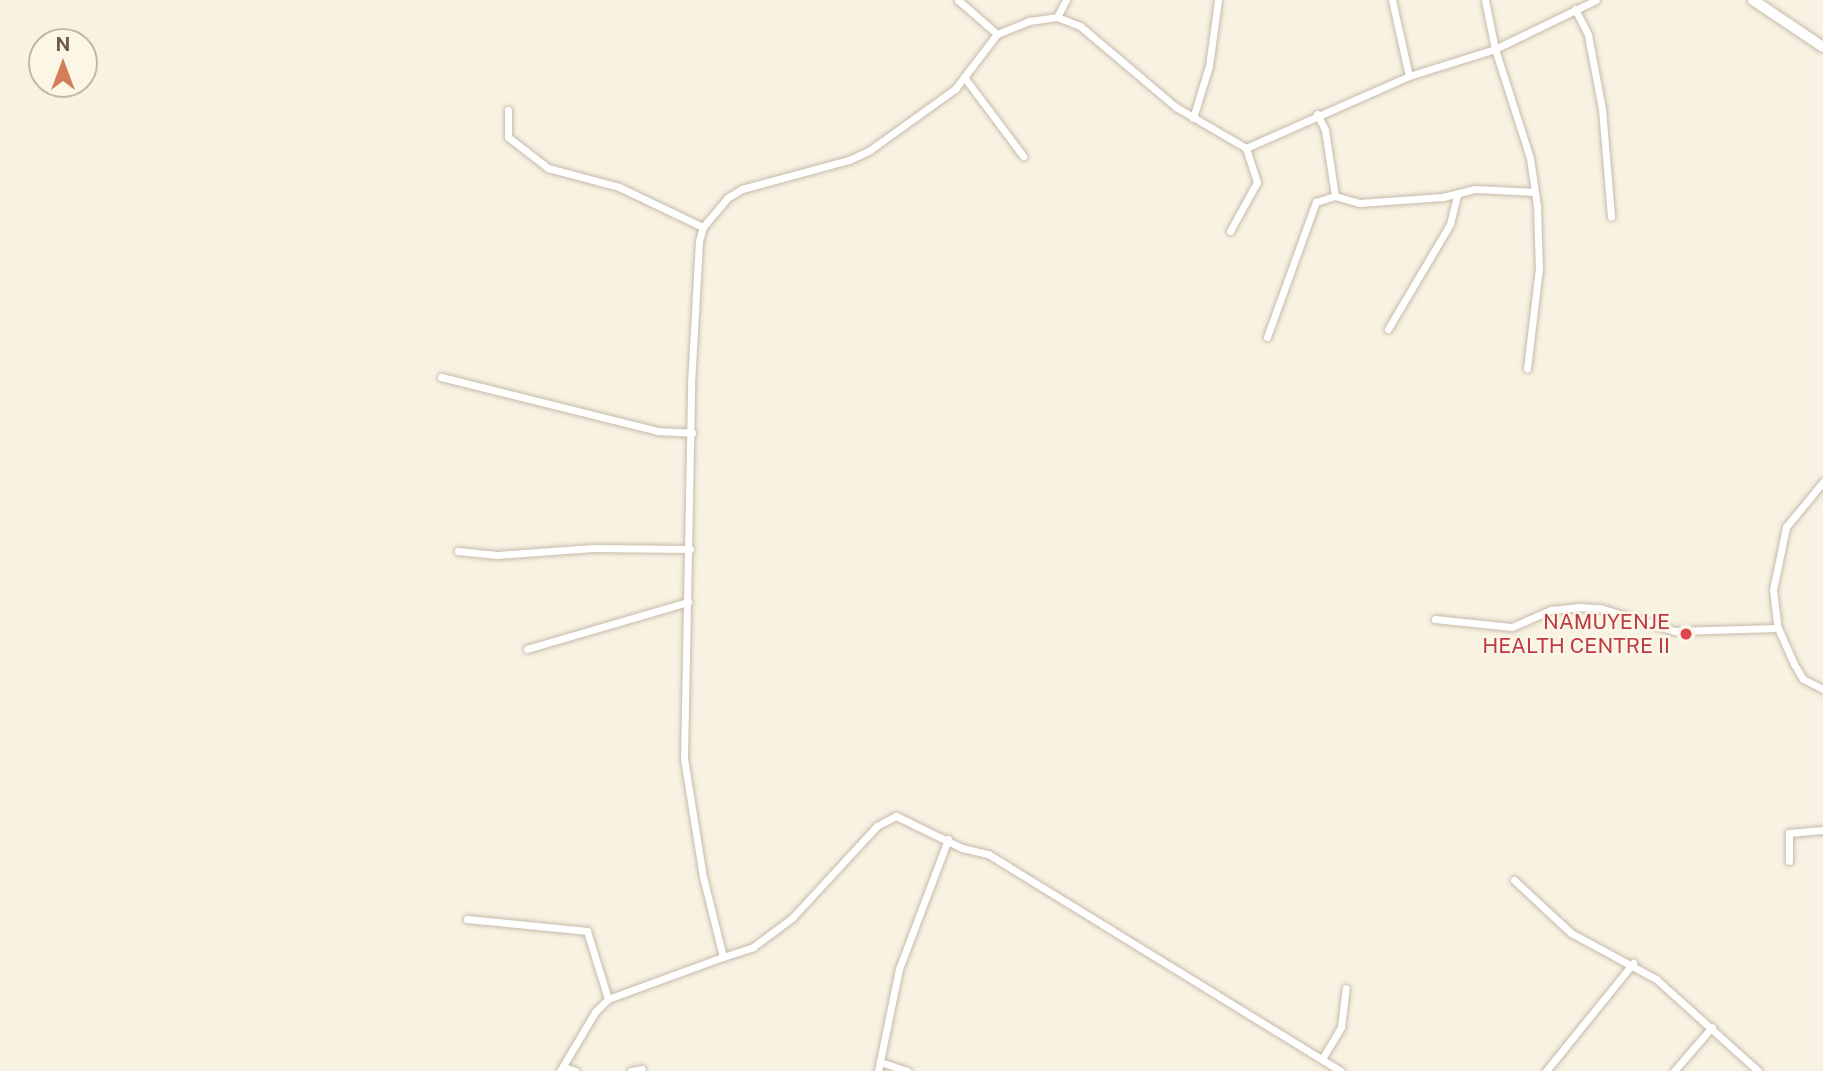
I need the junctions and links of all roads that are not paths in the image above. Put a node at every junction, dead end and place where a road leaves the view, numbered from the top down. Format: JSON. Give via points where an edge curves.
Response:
{"nodes":[{"id":1,"x":959,"y":0,"type":"edge"},
{"id":2,"x":1066,"y":0,"type":"edge"},
{"id":3,"x":1218,"y":0,"type":"edge"},
{"id":4,"x":1392,"y":0,"type":"edge"},
{"id":5,"x":1485,"y":0,"type":"edge"},
{"id":6,"x":1596,"y":0,"type":"edge"},
{"id":7,"x":1753,"y":0,"type":"edge"},
{"id":8,"x":1575,"y":9,"type":"junction"},
{"id":9,"x":1057,"y":17,"type":"junction"},
{"id":10,"x":997,"y":34,"type":"junction"},
{"id":11,"x":1823,"y":47,"type":"edge"},
{"id":12,"x":1495,"y":49,"type":"junction"},
{"id":13,"x":1409,"y":76,"type":"junction"},
{"id":14,"x":964,"y":77,"type":"junction"},
{"id":15,"x":508,"y":110,"type":"dead end"},
{"id":16,"x":1317,"y":114,"type":"junction"},
{"id":17,"x":1193,"y":118,"type":"junction"},
{"id":18,"x":1246,"y":148,"type":"junction"},
{"id":19,"x":1023,"y":156,"type":"dead end"},
{"id":20,"x":1535,"y":192,"type":"junction"},
{"id":21,"x":1457,"y":195,"type":"junction"},
{"id":22,"x":1335,"y":197,"type":"junction"},
{"id":23,"x":1611,"y":217,"type":"dead end"},
{"id":24,"x":703,"y":227,"type":"junction"},
{"id":25,"x":1230,"y":231,"type":"dead end"},
{"id":26,"x":1388,"y":330,"type":"dead end"},
{"id":27,"x":1267,"y":337,"type":"dead end"},
{"id":28,"x":1527,"y":368,"type":"dead end"},
{"id":29,"x":441,"y":377,"type":"dead end"},
{"id":30,"x":692,"y":433,"type":"junction"},
{"id":31,"x":1823,"y":482,"type":"edge"},
{"id":32,"x":690,"y":549,"type":"junction"},
{"id":33,"x":458,"y":551,"type":"dead end"},
{"id":34,"x":688,"y":602,"type":"junction"},
{"id":35,"x":1435,"y":619,"type":"dead end"},
{"id":36,"x":1778,"y":628,"type":"junction"},
{"id":37,"x":527,"y":649,"type":"dead end"},
{"id":38,"x":1823,"y":689,"type":"edge"},
{"id":39,"x":1823,"y":830,"type":"edge"},
{"id":40,"x":948,"y":839,"type":"junction"},
{"id":41,"x":1789,"y":861,"type":"dead end"},
{"id":42,"x":1514,"y":880,"type":"dead end"},
{"id":43,"x":467,"y":919,"type":"dead end"},
{"id":44,"x":723,"y":957,"type":"junction"},
{"id":45,"x":1633,"y":963,"type":"junction"},
{"id":46,"x":1346,"y":988,"type":"dead end"},
{"id":47,"x":608,"y":999,"type":"junction"},
{"id":48,"x":1712,"y":1027,"type":"junction"},
{"id":49,"x":1322,"y":1059,"type":"junction"},
{"id":50,"x":880,"y":1062,"type":"junction"},
{"id":51,"x":562,"y":1069,"type":"edge"},
{"id":52,"x":642,"y":1069,"type":"dead end"},
{"id":53,"x":575,"y":1071,"type":"edge"},
{"id":54,"x":631,"y":1071,"type":"edge"},
{"id":55,"x":878,"y":1071,"type":"edge"},
{"id":56,"x":908,"y":1071,"type":"edge"},
{"id":57,"x":1341,"y":1071,"type":"edge"},
{"id":58,"x":1546,"y":1071,"type":"edge"},
{"id":59,"x":1674,"y":1071,"type":"edge"},
{"id":60,"x":1758,"y":1071,"type":"edge"}],
"edges":[{"from":1,"to":10,"type":"street"},
{"from":2,"to":9,"type":"street"},
{"from":3,"to":17,"type":"street","via":[[1209,66]]},
{"from":4,"to":13,"type":"street"},
{"from":5,"to":12,"type":"street"},
{"from":6,"to":8,"type":"street"},
{"from":7,"to":11,"type":"street"},
{"from":8,"to":12,"type":"street"},
{"from":8,"to":23,"type":"street","via":[[1588,35],[1602,109]]},
{"from":9,"to":10,"type":"street"},
{"from":9,"to":17,"type":"street","via":[[1080,26]]},
{"from":10,"to":14,"type":"street"},
{"from":12,"to":13,"type":"street"},
{"from":12,"to":20,"type":"street","via":[[1530,158]]},
{"from":13,"to":16,"type":"street"},
{"from":14,"to":19,"type":"street"},
{"from":14,"to":24,"type":"street","via":[[943,100],[870,150],[742,189],[727,198]]},
{"from":15,"to":24,"type":"street","via":[[507,131],[513,144],[548,168],[619,187]]},
{"from":16,"to":18,"type":"street"},
{"from":16,"to":22,"type":"street","via":[[1325,130]]},
{"from":17,"to":18,"type":"street"},
{"from":18,"to":25,"type":"street","via":[[1256,182]]},
{"from":20,"to":21,"type":"street","via":[[1475,189]]},
{"from":20,"to":28,"type":"street","via":[[1539,268]]},
{"from":21,"to":22,"type":"street","via":[[1359,203]]},
{"from":21,"to":26,"type":"street","via":[[1450,224]]},
{"from":22,"to":27,"type":"street","via":[[1316,202]]},
{"from":24,"to":30,"type":"street","via":[[694,305]]},
{"from":29,"to":30,"type":"street","via":[[657,431]]},
{"from":30,"to":32,"type":"street"},
{"from":31,"to":36,"type":"street","via":[[1786,527],[1773,590]]},
{"from":32,"to":33,"type":"street","via":[[593,548],[497,555]]},
{"from":32,"to":34,"type":"street"},
{"from":34,"to":37,"type":"street"},
{"from":34,"to":44,"type":"street","via":[[684,759],[703,877]]},
{"from":35,"to":36,"type":"street","via":[[1512,627],[1551,610],[1578,607],[1600,608],[1675,631]]},
{"from":36,"to":38,"type":"street","via":[[1803,679]]},
{"from":39,"to":41,"type":"street","via":[[1789,833]]},
{"from":40,"to":44,"type":"street","via":[[908,819],[886,818],[792,918],[753,947]]},
{"from":40,"to":49,"type":"street","via":[[988,854]]},
{"from":40,"to":50,"type":"street","via":[[899,969]]},
{"from":42,"to":45,"type":"street","via":[[1571,933]]},
{"from":43,"to":47,"type":"street","via":[[587,931]]},
{"from":44,"to":47,"type":"street"},
{"from":45,"to":48,"type":"street"},
{"from":45,"to":58,"type":"street"},
{"from":46,"to":49,"type":"street","via":[[1341,1027]]},
{"from":47,"to":51,"type":"street","via":[[595,1012]]},
{"from":48,"to":59,"type":"street"},
{"from":48,"to":60,"type":"street"},
{"from":49,"to":57,"type":"street"},
{"from":50,"to":55,"type":"street"},
{"from":50,"to":56,"type":"street"},
{"from":51,"to":53,"type":"street"},
{"from":52,"to":54,"type":"street"}]}
